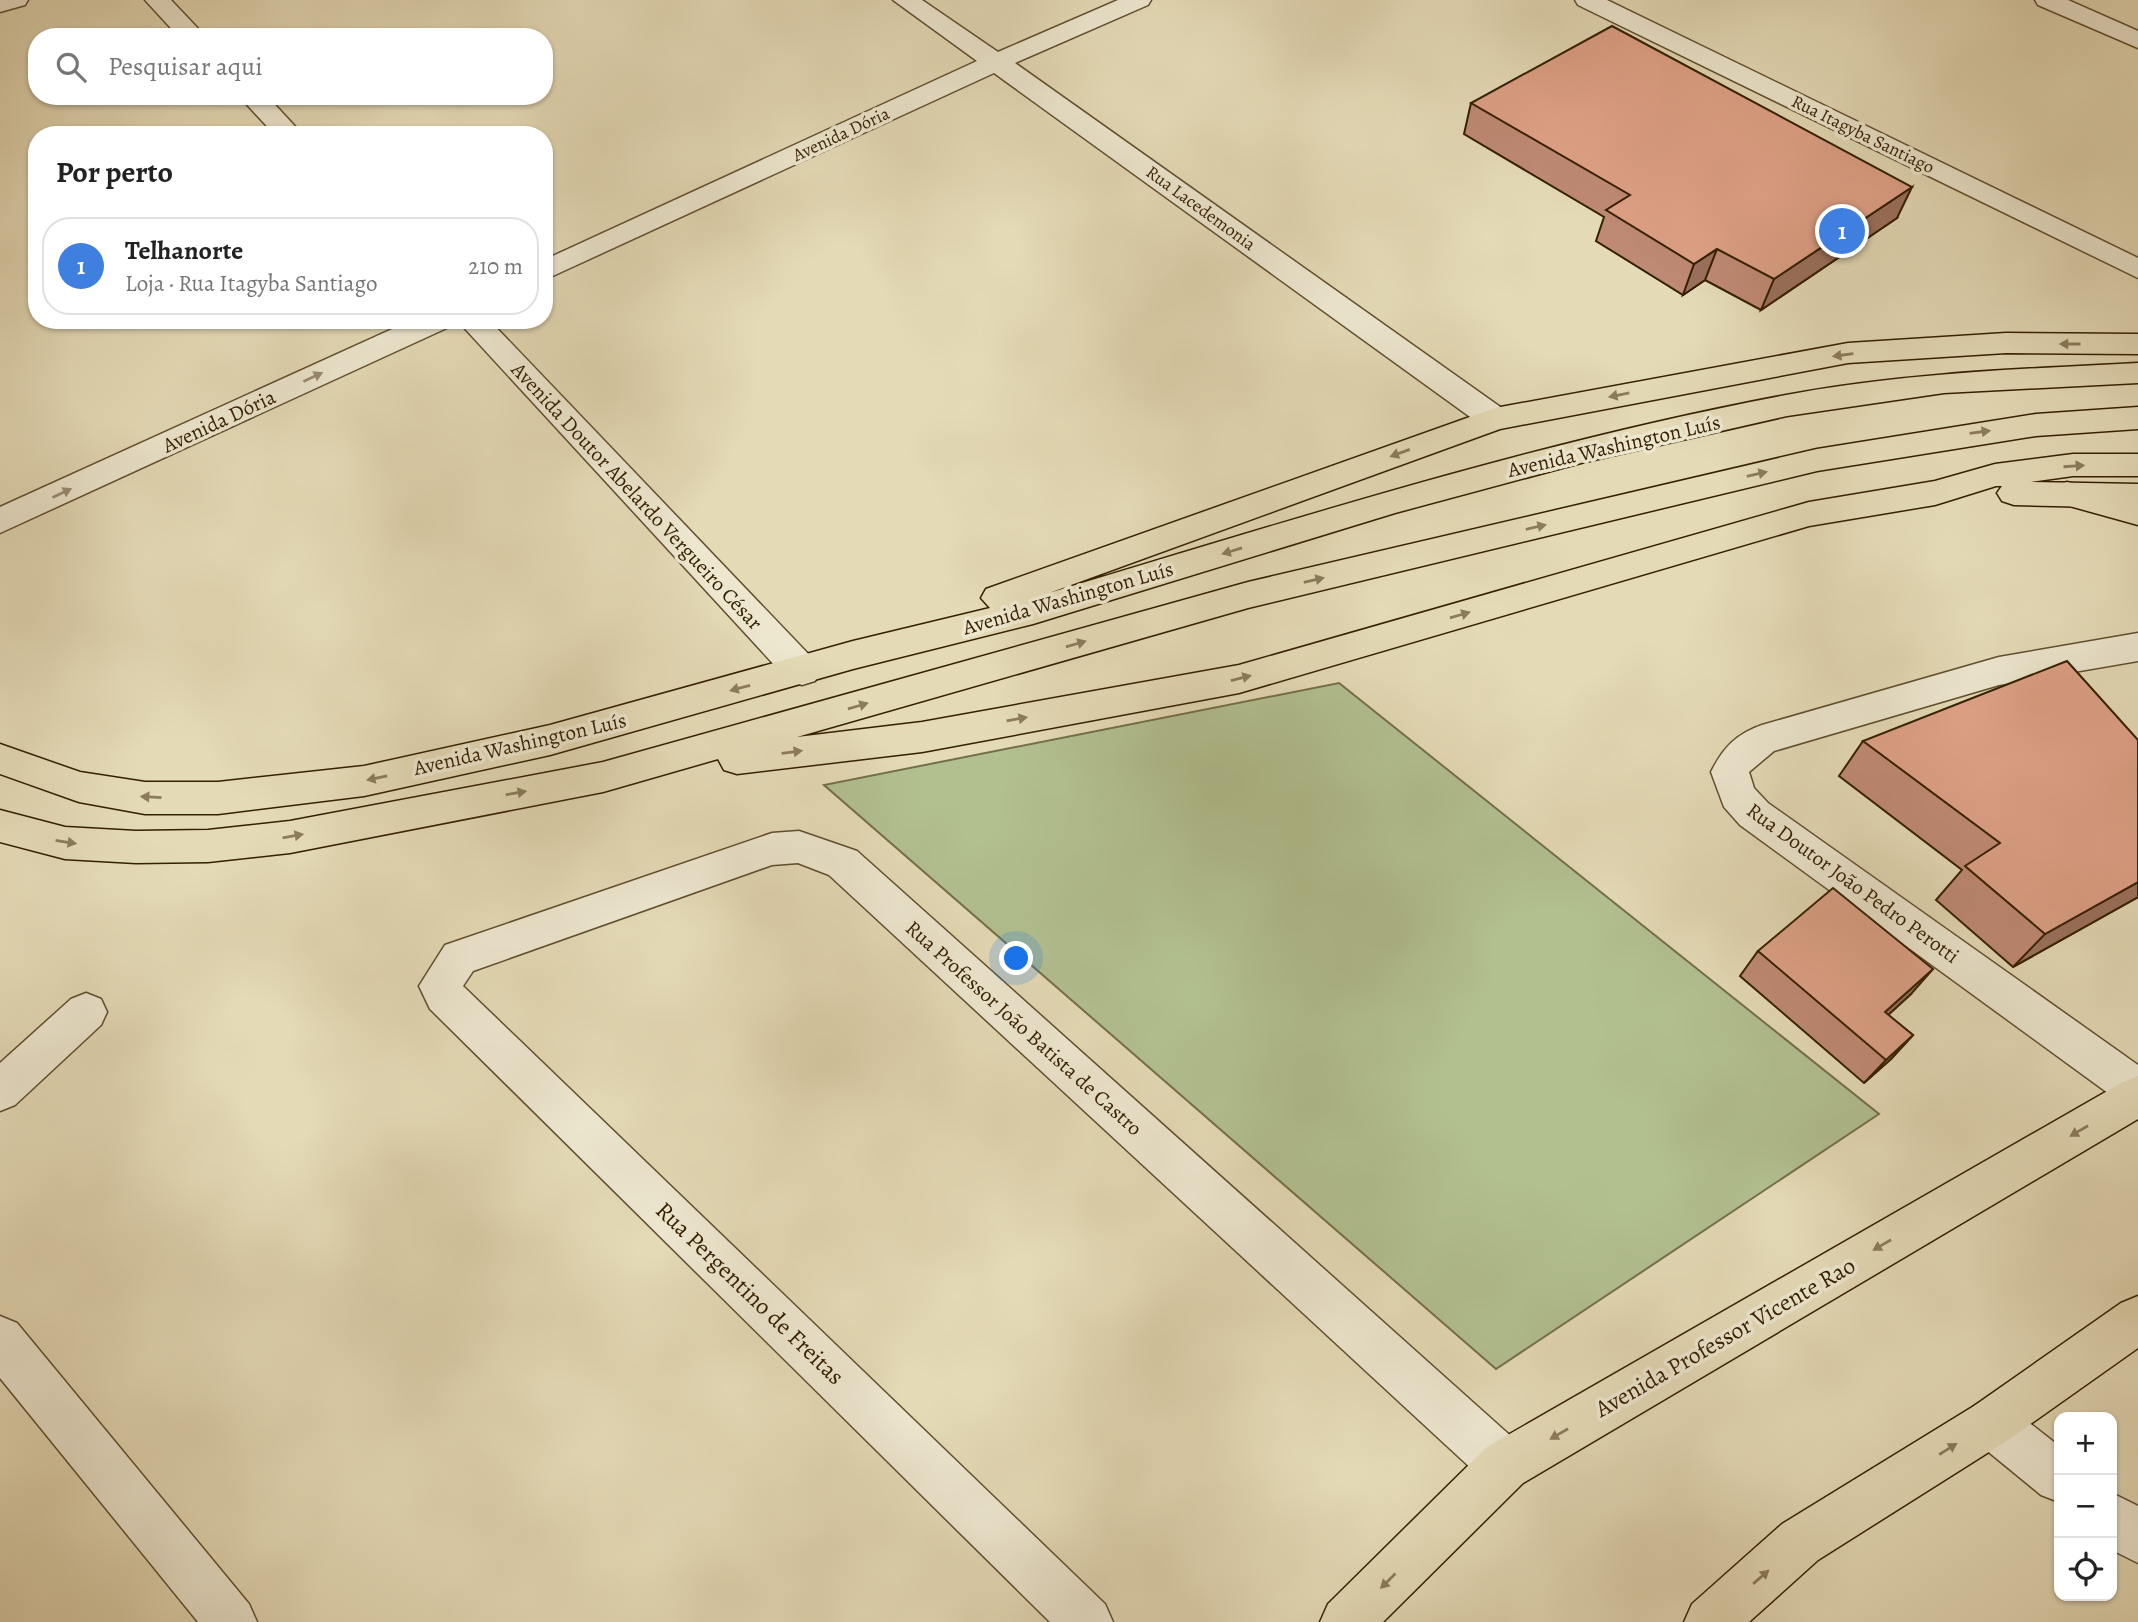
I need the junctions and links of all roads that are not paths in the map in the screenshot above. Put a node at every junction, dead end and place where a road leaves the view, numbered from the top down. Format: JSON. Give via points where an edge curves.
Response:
{"nodes":[{"id":1,"x":16,"y":0,"type":"edge"},
{"id":2,"x":157,"y":0,"type":"edge"},
{"id":3,"x":905,"y":0,"type":"edge"},
{"id":4,"x":1139,"y":0,"type":"edge"},
{"id":5,"x":1587,"y":0,"type":"edge"},
{"id":6,"x":2047,"y":0,"type":"edge"},
{"id":7,"x":0,"y":5,"type":"edge"},
{"id":8,"x":184,"y":28,"type":"edge"},
{"id":9,"x":2138,"y":40,"type":"edge"},
{"id":10,"x":996,"y":62,"type":"junction"},
{"id":11,"x":261,"y":105,"type":"edge"},
{"id":12,"x":281,"y":126,"type":"edge"},
{"id":13,"x":553,"y":267,"type":"edge"},
{"id":14,"x":2138,"y":269,"type":"edge"},
{"id":15,"x":418,"y":329,"type":"edge"},
{"id":16,"x":480,"y":329,"type":"edge"},
{"id":17,"x":2138,"y":344,"type":"edge"},
{"id":18,"x":2138,"y":373,"type":"edge"},
{"id":19,"x":2138,"y":418,"type":"edge"},
{"id":20,"x":1494,"y":419,"type":"junction"},
{"id":21,"x":2138,"y":465,"type":"edge"},
{"id":22,"x":1935,"y":493,"type":"junction"},
{"id":23,"x":2065,"y":493,"type":"junction"},
{"id":24,"x":2138,"y":496,"type":"edge"},
{"id":25,"x":2138,"y":513,"type":"edge"},
{"id":26,"x":0,"y":521,"type":"edge"},
{"id":27,"x":2138,"y":647,"type":"edge"},
{"id":28,"x":853,"y":655,"type":"junction"},
{"id":29,"x":802,"y":671,"type":"junction"},
{"id":30,"x":0,"y":759,"type":"edge"},
{"id":31,"x":603,"y":778,"type":"junction"},
{"id":32,"x":0,"y":826,"type":"edge"},
{"id":33,"x":459,"y":958,"type":"joint"},
{"id":34,"x":86,"y":1012,"type":"dead end"},
{"id":35,"x":2138,"y":1090,"type":"edge"},
{"id":36,"x":0,"y":1091,"type":"edge"},
{"id":37,"x":2138,"y":1096,"type":"edge"},
{"id":38,"x":2138,"y":1320,"type":"edge"},
{"id":39,"x":0,"y":1340,"type":"edge"},
{"id":40,"x":1991,"y":1423,"type":"junction"},
{"id":41,"x":1505,"y":1465,"type":"junction"},
{"id":42,"x":2056,"y":1475,"type":"edge"},
{"id":43,"x":2117,"y":1522,"type":"edge"},
{"id":44,"x":2138,"y":1538,"type":"edge"},
{"id":45,"x":230,"y":1622,"type":"edge"},
{"id":46,"x":1087,"y":1622,"type":"edge"},
{"id":47,"x":1346,"y":1622,"type":"edge"},
{"id":48,"x":1710,"y":1622,"type":"edge"}],
"edges":[{"from":1,"to":7,"type":"street"},
{"from":2,"to":8,"type":"street"},
{"from":3,"to":10,"type":"street","name":"Rua Lacedemonia"},
{"from":4,"to":10,"type":"street","name":"Avenida Dória"},
{"from":5,"to":14,"type":"street","name":"Rua Itagyba Santiago"},
{"from":6,"to":9,"type":"street"},
{"from":10,"to":13,"type":"street","name":"Avenida Dória"},
{"from":10,"to":20,"type":"street","name":"Rua Lacedemonia"},
{"from":11,"to":12,"type":"street"},
{"from":26,"to":15,"type":"street","name":"Avenida Dória","one_way":true},
{"from":16,"to":29,"type":"street","name":"Avenida Doutor Abelardo Vergueiro César"},
{"from":17,"to":20,"type":"main road","one_way":true,"via":[[2006,343],[1847,353]]},
{"from":18,"to":28,"type":"main road","name":"Avenida Washington Luís","one_way":true,"via":[[1944,383],[1787,405],[1391,502],[1033,611]]},
{"from":31,"to":19,"type":"main road","name":"Avenida Washington Luís","one_way":true,"via":[[1248,595],[1817,460],[2036,425]]},
{"from":20,"to":28,"type":"main road","one_way":true,"via":[[1048,579]]},
{"from":22,"to":21,"type":"main road","one_way":true,"via":[[1995,475],[2073,466]]},
{"from":22,"to":23,"type":"main road"},
{"from":31,"to":22,"type":"main road","one_way":true,"via":[[922,737],[1239,679],[1809,514]]},
{"from":23,"to":24,"type":"main road"},
{"from":23,"to":25,"type":"main road"},
{"from":27,"to":35,"type":"street","name":"Rua Doutor João Pedro Perotti","via":[[1999,671],[1762,740],[1739,756],[1730,772],[1738,796],[1754,814]]},
{"from":28,"to":29,"type":"main road","name":"Avenida Washington Luís"},
{"from":29,"to":30,"type":"main road","name":"Avenida Washington Luís","one_way":true,"via":[[524,746],[364,781],[218,798],[145,797],[79,787]]},
{"from":32,"to":31,"type":"main road","name":"Avenida Washington Luís","one_way":true,"via":[[65,843],[208,846],[290,837]]},
{"from":33,"to":41,"type":"street","name":"Rua Professor João Batista de Castro","via":[[772,849],[799,847],[843,863]]},
{"from":33,"to":46,"type":"street","name":"Rua Pergentino de Freitas","via":[[440,986],[445,996]]},
{"from":34,"to":36,"type":"street"},
{"from":37,"to":41,"type":"main road","name":"Avenida Professor Vicente Rao","one_way":true},
{"from":38,"to":40,"type":"main road"},
{"from":39,"to":45,"type":"street"},
{"from":40,"to":42,"type":"street"},
{"from":48,"to":40,"type":"main road","one_way":true,"via":[[1800,1542]]},
{"from":41,"to":47,"type":"main road","name":"Avenida Professor Vicente Rao","one_way":true},
{"from":43,"to":44,"type":"street"}]}
